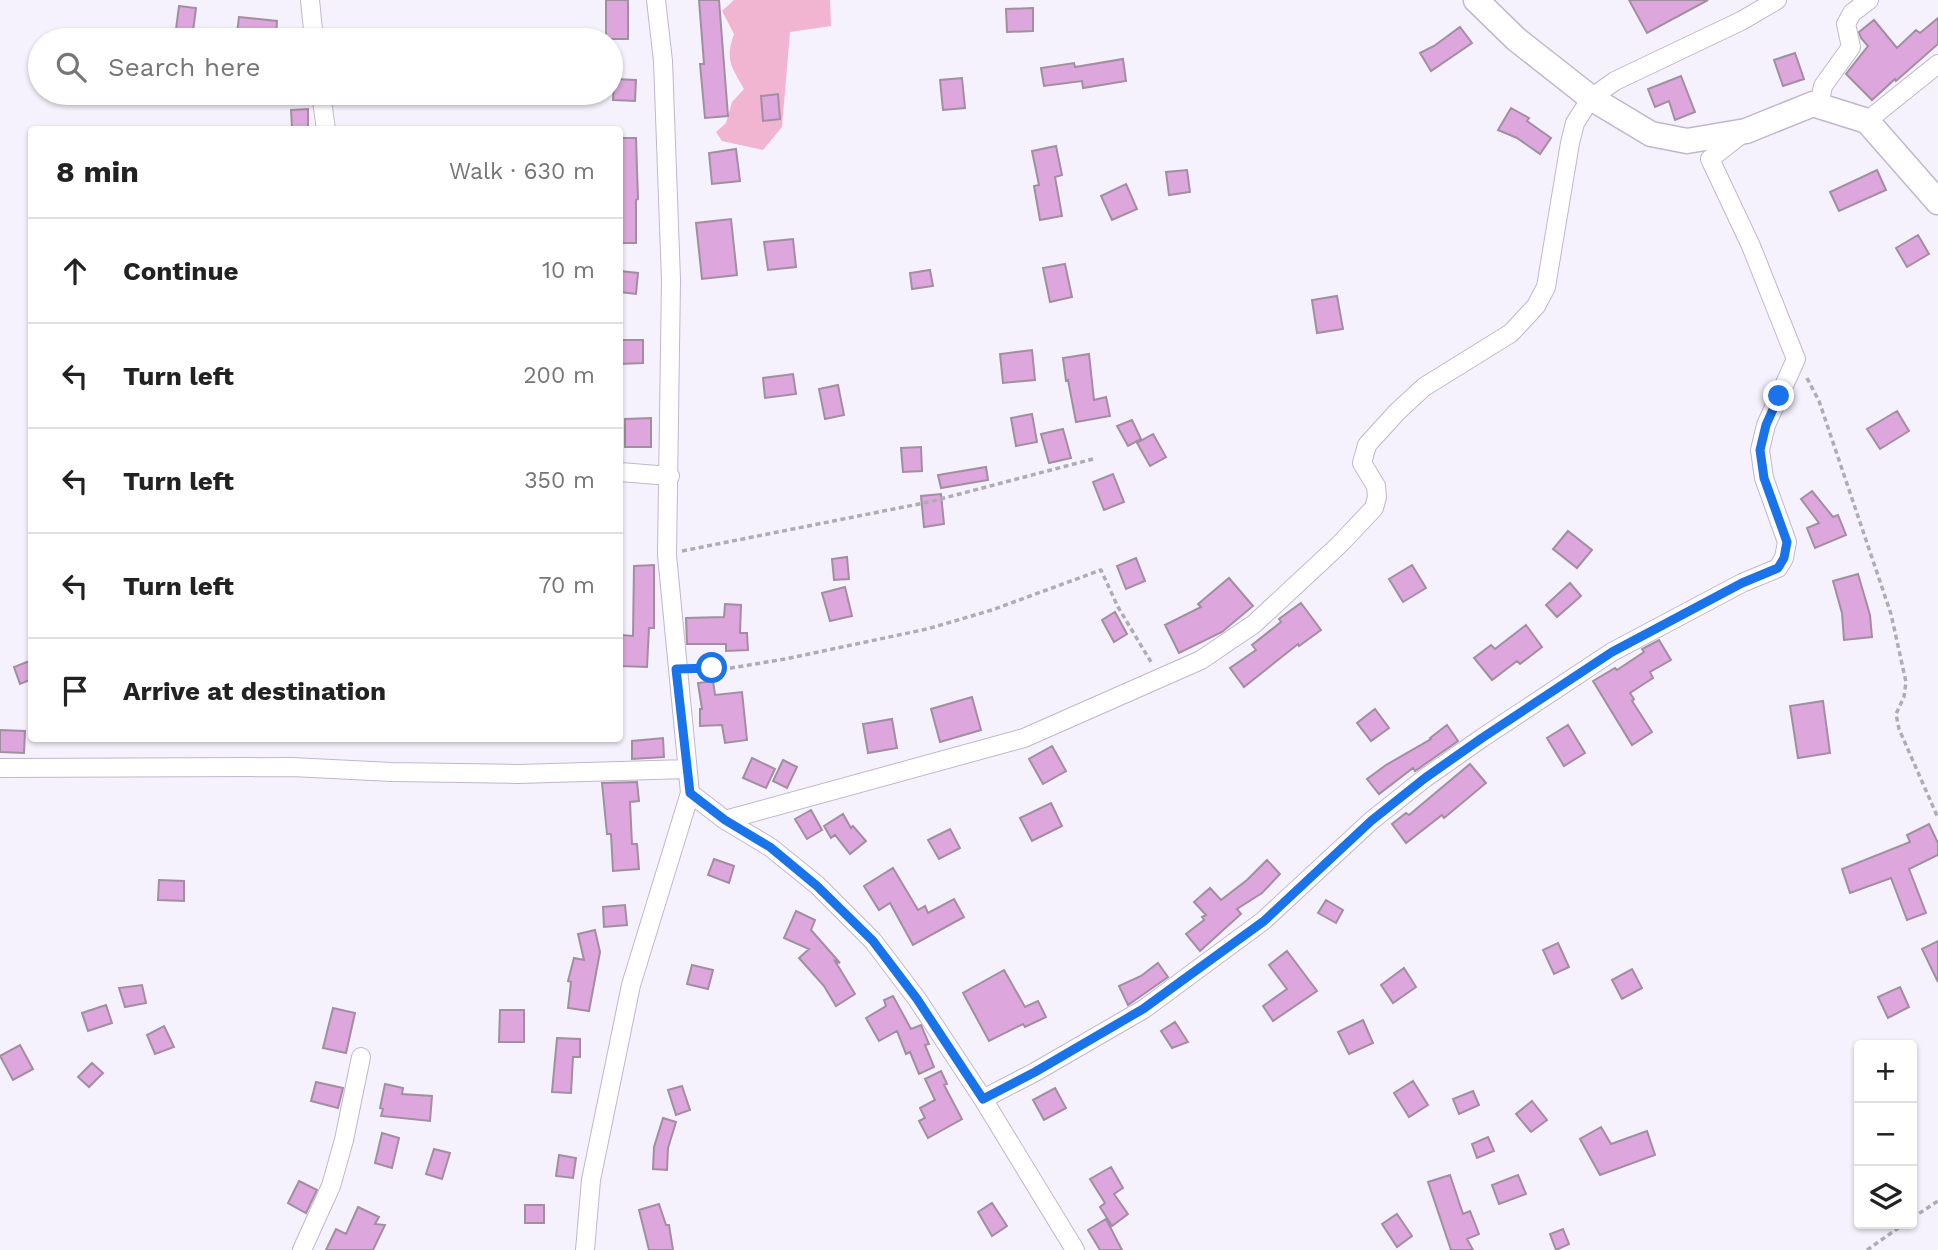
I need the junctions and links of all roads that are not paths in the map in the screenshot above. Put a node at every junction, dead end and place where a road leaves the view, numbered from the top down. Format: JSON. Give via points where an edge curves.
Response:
{"nodes":[{"id":1,"x":310,"y":0,"type":"edge"},
{"id":2,"x":656,"y":0,"type":"edge"},
{"id":3,"x":1476,"y":0,"type":"edge"},
{"id":4,"x":1777,"y":0,"type":"edge"},
{"id":5,"x":1869,"y":0,"type":"edge"},
{"id":6,"x":313,"y":28,"type":"edge"},
{"id":7,"x":1938,"y":64,"type":"edge"},
{"id":8,"x":1591,"y":98,"type":"junction"},
{"id":9,"x":323,"y":105,"type":"edge"},
{"id":10,"x":1819,"y":106,"type":"junction"},
{"id":11,"x":1867,"y":121,"type":"junction"},
{"id":12,"x":325,"y":126,"type":"edge"},
{"id":13,"x":1746,"y":131,"type":"junction"},
{"id":14,"x":1935,"y":192,"type":"edge"},
{"id":15,"x":623,"y":472,"type":"edge"},
{"id":16,"x":670,"y":476,"type":"junction"},
{"id":17,"x":0,"y":768,"type":"edge"},
{"id":18,"x":687,"y":769,"type":"junction"},
{"id":19,"x":690,"y":793,"type":"junction"},
{"id":20,"x":725,"y":820,"type":"junction"},
{"id":21,"x":361,"y":1057,"type":"dead end"},
{"id":22,"x":983,"y":1099,"type":"junction"},
{"id":23,"x":302,"y":1250,"type":"edge"},
{"id":24,"x":586,"y":1250,"type":"edge"},
{"id":25,"x":1075,"y":1250,"type":"edge"}],
"edges":[{"from":1,"to":6,"type":"street"},
{"from":2,"to":16,"type":"street","via":[[663,61],[671,280]]},
{"from":3,"to":8,"type":"street","via":[[1516,39]]},
{"from":4,"to":8,"type":"street","via":[[1615,81]]},
{"from":5,"to":10,"type":"street","via":[[1846,24],[1851,47],[1823,86]]},
{"from":7,"to":11,"type":"street"},
{"from":8,"to":13,"type":"street","via":[[1651,134],[1687,141]]},
{"from":8,"to":20,"type":"street","via":[[1575,123],[1546,287],[1536,306],[1511,333],[1423,387],[1367,446],[1362,463],[1376,486],[1374,508],[1254,624],[1201,660],[1024,738]]},
{"from":9,"to":12,"type":"street"},
{"from":10,"to":11,"type":"street"},
{"from":10,"to":13,"type":"street","via":[[1813,104]]},
{"from":11,"to":14,"type":"street"},
{"from":13,"to":22,"type":"street","via":[[1710,159],[1796,359],[1766,425],[1760,450],[1764,478],[1787,542],[1778,568],[1612,652],[1482,738],[1371,821],[1264,921],[1143,1009]]},
{"from":15,"to":16,"type":"street"},
{"from":16,"to":18,"type":"street","via":[[667,555]]},
{"from":17,"to":18,"type":"street","via":[[292,767],[518,774]]},
{"from":18,"to":19,"type":"street"},
{"from":19,"to":20,"type":"street"},
{"from":19,"to":24,"type":"street","via":[[631,985],[591,1180]]},
{"from":20,"to":22,"type":"street","via":[[770,847],[873,941]]},
{"from":21,"to":23,"type":"street","via":[[331,1186]]},
{"from":22,"to":25,"type":"street"}]}
